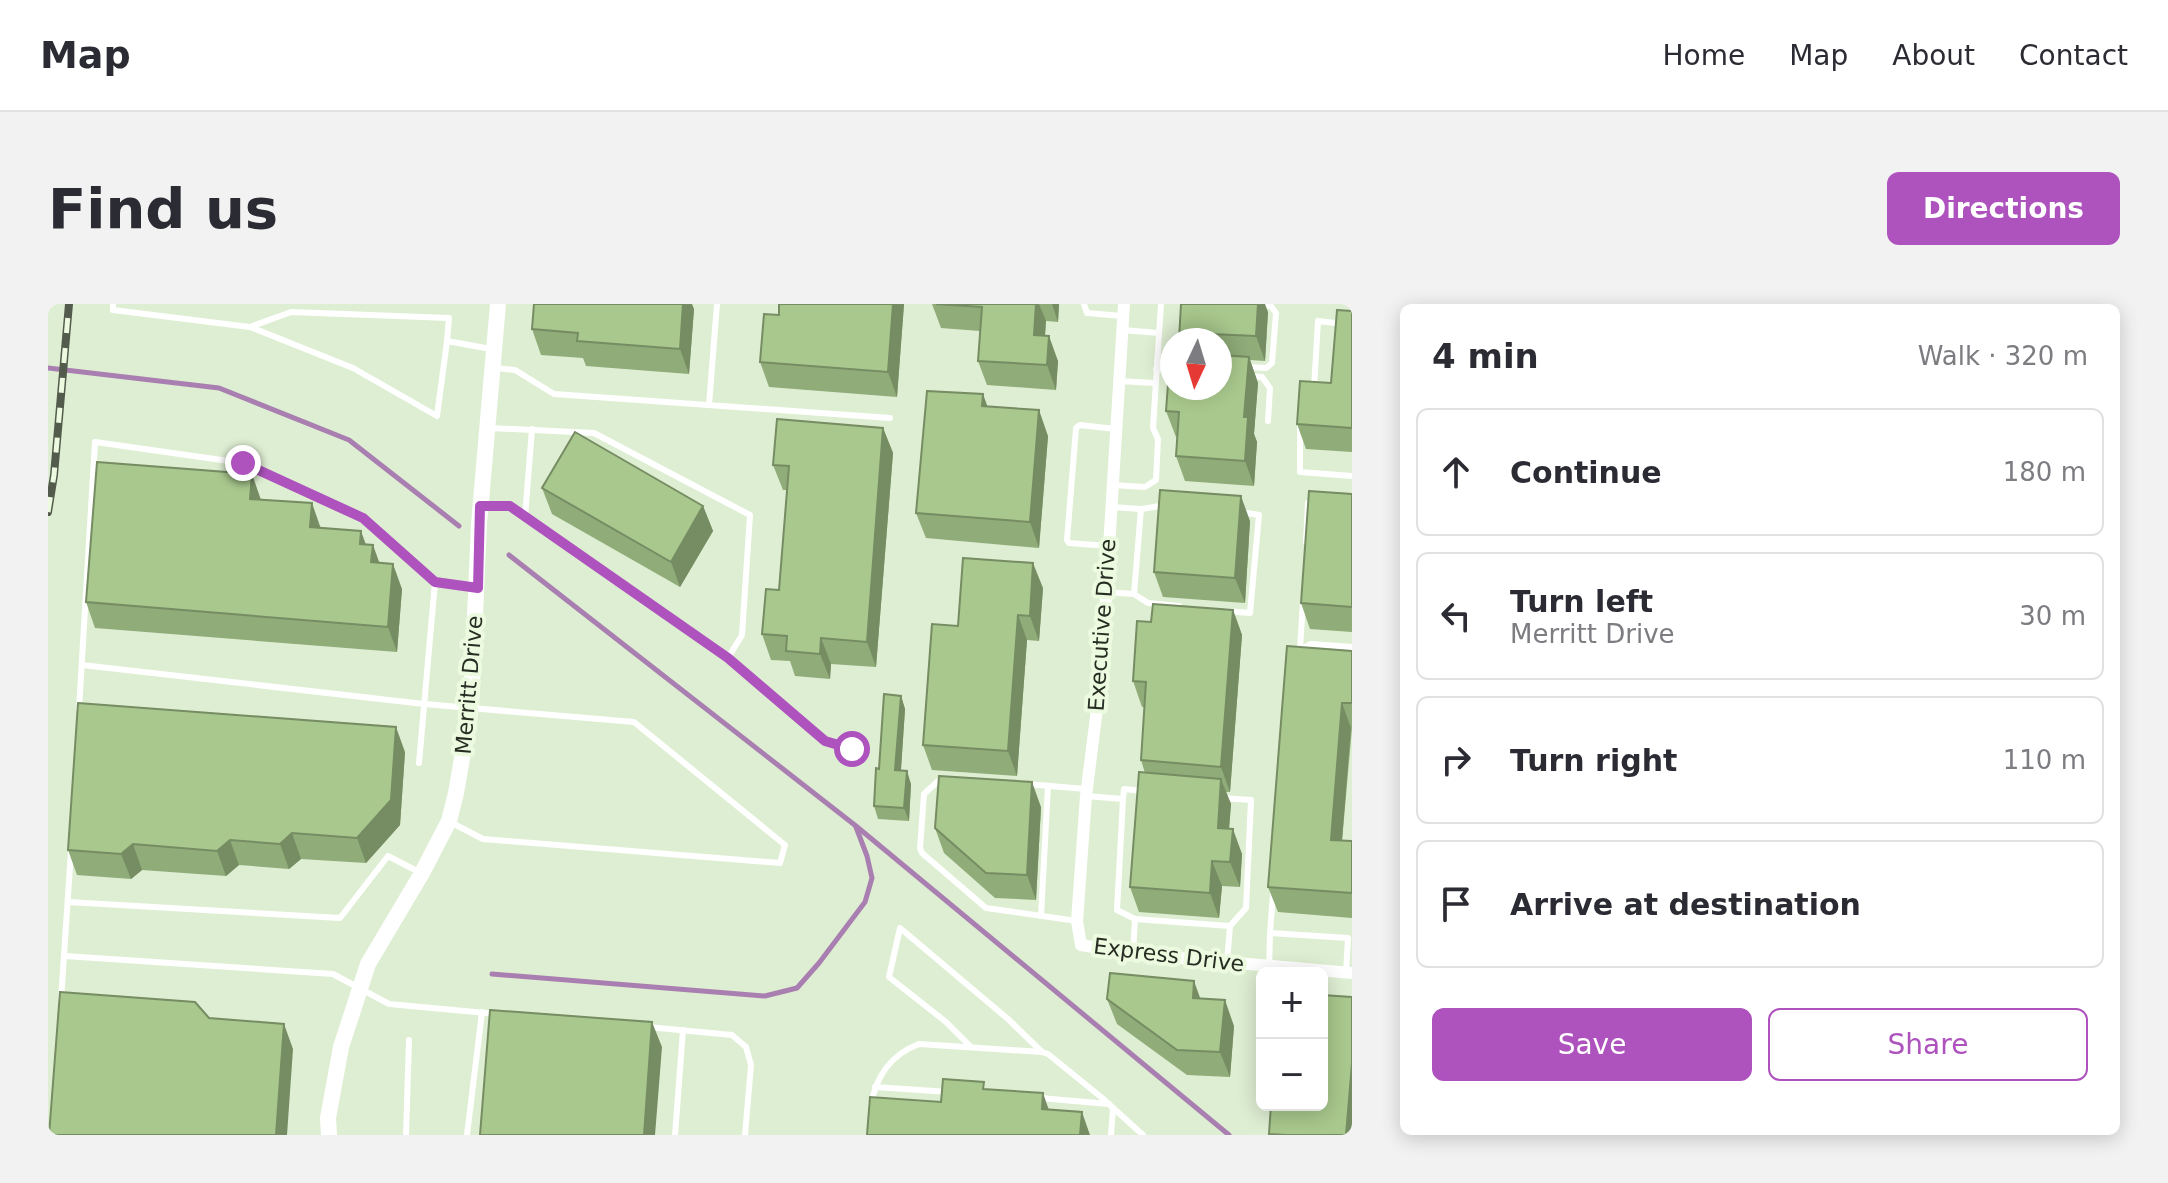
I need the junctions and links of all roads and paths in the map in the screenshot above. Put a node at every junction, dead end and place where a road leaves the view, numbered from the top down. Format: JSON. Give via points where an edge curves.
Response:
{"nodes":[{"id":1,"x":113,"y":304,"type":"edge"},
{"id":2,"x":498,"y":304,"type":"edge"},
{"id":3,"x":717,"y":304,"type":"edge"},
{"id":4,"x":1084,"y":304,"type":"edge"},
{"id":5,"x":1161,"y":304,"type":"edge"},
{"id":6,"x":1249,"y":304,"type":"edge"},
{"id":7,"x":1123,"y":310,"type":"edge"},
{"id":8,"x":1352,"y":325,"type":"edge"},
{"id":9,"x":250,"y":327,"type":"junction"},
{"id":10,"x":1122,"y":330,"type":"junction"},
{"id":11,"x":1159,"y":333,"type":"junction"},
{"id":12,"x":447,"y":341,"type":"junction"},
{"id":13,"x":494,"y":350,"type":"junction"},
{"id":14,"x":1160,"y":364,"type":"edge"},
{"id":15,"x":1157,"y":365,"type":"junction"},
{"id":16,"x":1160,"y":366,"type":"edge"},
{"id":17,"x":1236,"y":366,"type":"edge"},
{"id":18,"x":492,"y":368,"type":"junction"},
{"id":19,"x":1234,"y":375,"type":"edge"},
{"id":20,"x":1118,"y":381,"type":"junction"},
{"id":21,"x":1155,"y":383,"type":"junction"},
{"id":22,"x":1307,"y":398,"type":"edge"},
{"id":23,"x":709,"y":405,"type":"junction"},
{"id":24,"x":890,"y":418,"type":"dead end"},
{"id":25,"x":1268,"y":421,"type":"dead end"},
{"id":26,"x":1300,"y":424,"type":"edge"},
{"id":27,"x":487,"y":428,"type":"junction"},
{"id":28,"x":532,"y":429,"type":"junction"},
{"id":29,"x":1115,"y":429,"type":"junction"},
{"id":30,"x":1352,"y":476,"type":"edge"},
{"id":31,"x":1112,"y":485,"type":"junction"},
{"id":32,"x":1177,"y":504,"type":"edge"},
{"id":33,"x":1322,"y":504,"type":"edge"},
{"id":34,"x":480,"y":506,"type":"junction"},
{"id":35,"x":1111,"y":507,"type":"junction"},
{"id":36,"x":1141,"y":509,"type":"junction"},
{"id":37,"x":1232,"y":511,"type":"edge"},
{"id":38,"x":525,"y":517,"type":"junction"},
{"id":39,"x":1108,"y":546,"type":"junction"},
{"id":40,"x":1305,"y":547,"type":"edge"},
{"id":41,"x":435,"y":582,"type":"junction"},
{"id":42,"x":478,"y":588,"type":"junction"},
{"id":43,"x":1303,"y":591,"type":"edge"},
{"id":44,"x":1106,"y":592,"type":"junction"},
{"id":45,"x":1134,"y":594,"type":"junction"},
{"id":46,"x":1192,"y":607,"type":"edge"},
{"id":47,"x":1221,"y":610,"type":"edge"},
{"id":48,"x":1352,"y":647,"type":"edge"},
{"id":49,"x":1300,"y":649,"type":"junction"},
{"id":50,"x":1291,"y":653,"type":"edge"},
{"id":51,"x":728,"y":658,"type":"junction"},
{"id":52,"x":82,"y":665,"type":"junction"},
{"id":53,"x":424,"y":704,"type":"junction"},
{"id":54,"x":471,"y":707,"type":"junction"},
{"id":55,"x":79,"y":712,"type":"edge"},
{"id":56,"x":852,"y":749,"type":"dead end"},
{"id":57,"x":419,"y":763,"type":"dead end"},
{"id":58,"x":947,"y":778,"type":"edge"},
{"id":59,"x":1019,"y":784,"type":"edge"},
{"id":60,"x":1048,"y":786,"type":"junction"},
{"id":61,"x":1086,"y":792,"type":"junction"},
{"id":62,"x":1156,"y":792,"type":"edge"},
{"id":63,"x":1219,"y":798,"type":"edge"},
{"id":64,"x":1123,"y":799,"type":"junction"},
{"id":65,"x":449,"y":821,"type":"junction"},
{"id":66,"x":72,"y":839,"type":"edge"},
{"id":67,"x":422,"y":873,"type":"junction"},
{"id":68,"x":1273,"y":886,"type":"edge"},
{"id":69,"x":68,"y":902,"type":"junction"},
{"id":70,"x":1041,"y":916,"type":"junction"},
{"id":71,"x":1135,"y":919,"type":"junction"},
{"id":72,"x":1077,"y":921,"type":"junction"},
{"id":73,"x":1230,"y":926,"type":"junction"},
{"id":74,"x":1270,"y":933,"type":"junction"},
{"id":75,"x":1081,"y":945,"type":"joint"},
{"id":76,"x":1133,"y":954,"type":"junction"},
{"id":77,"x":65,"y":956,"type":"junction"},
{"id":78,"x":1227,"y":962,"type":"junction"},
{"id":79,"x":1256,"y":967,"type":"edge"},
{"id":80,"x":1268,"y":967,"type":"edge"},
{"id":81,"x":1328,"y":972,"type":"edge"},
{"id":82,"x":1349,"y":973,"type":"edge"},
{"id":83,"x":360,"y":989,"type":"junction"},
{"id":84,"x":61,"y":1001,"type":"edge"},
{"id":85,"x":482,"y":1012,"type":"junction"},
{"id":86,"x":498,"y":1014,"type":"edge"},
{"id":87,"x":637,"y":1026,"type":"edge"},
{"id":88,"x":683,"y":1030,"type":"junction"},
{"id":89,"x":409,"y":1040,"type":"dead end"},
{"id":90,"x":971,"y":1047,"type":"junction"},
{"id":91,"x":1042,"y":1052,"type":"junction"},
{"id":92,"x":875,"y":1087,"type":"junction"},
{"id":93,"x":951,"y":1092,"type":"edge"},
{"id":94,"x":1027,"y":1097,"type":"edge"},
{"id":95,"x":1111,"y":1106,"type":"junction"},
{"id":96,"x":870,"y":1109,"type":"edge"},
{"id":97,"x":329,"y":1135,"type":"edge"},
{"id":98,"x":406,"y":1135,"type":"edge"},
{"id":99,"x":467,"y":1135,"type":"edge"},
{"id":100,"x":675,"y":1135,"type":"edge"},
{"id":101,"x":745,"y":1135,"type":"edge"},
{"id":102,"x":1111,"y":1135,"type":"edge"},
{"id":103,"x":1143,"y":1135,"type":"edge"}],
"edges":[{"from":1,"to":9,"type":"lane","via":[[113,310]]},
{"from":2,"to":13,"type":"street","name":"Merritt Drive"},
{"from":3,"to":23,"type":"lane"},
{"from":4,"to":7,"type":"lane","via":[[1087,313]]},
{"from":5,"to":11,"type":"lane"},
{"from":6,"to":17,"type":"lane","via":[[1271,306],[1276,313],[1272,363],[1266,368]]},
{"from":7,"to":10,"type":"street","name":"Executive Drive"},
{"from":8,"to":22,"type":"lane","via":[[1318,321],[1314,388]]},
{"from":9,"to":12,"type":"lane","via":[[291,312],[449,318]]},
{"from":9,"to":12,"type":"lane","via":[[353,368],[437,416]]},
{"from":10,"to":11,"type":"lane"},
{"from":10,"to":20,"type":"street","name":"Executive Drive"},
{"from":11,"to":15,"type":"lane"},
{"from":12,"to":13,"type":"lane"},
{"from":13,"to":18,"type":"street","name":"Merritt Drive"},
{"from":14,"to":15,"type":"lane"},
{"from":15,"to":16,"type":"lane"},
{"from":15,"to":21,"type":"lane"},
{"from":18,"to":23,"type":"lane","via":[[515,370],[554,394]]},
{"from":18,"to":27,"type":"street","name":"Merritt Drive"},
{"from":19,"to":25,"type":"lane","via":[[1262,377],[1270,388]]},
{"from":20,"to":21,"type":"lane"},
{"from":20,"to":29,"type":"street","name":"Executive Drive"},
{"from":21,"to":31,"type":"lane","via":[[1156,480],[1145,487]]},
{"from":23,"to":24,"type":"lane"},
{"from":26,"to":30,"type":"lane","via":[[1300,472]]},
{"from":27,"to":28,"type":"lane"},
{"from":27,"to":34,"type":"street","name":"Merritt Drive"},
{"from":28,"to":38,"type":"lane"},
{"from":28,"to":51,"type":"lane","via":[[594,433],[750,515],[742,635]]},
{"from":29,"to":31,"type":"street","name":"Executive Drive"},
{"from":29,"to":39,"type":"lane","via":[[1076,428],[1067,540]]},
{"from":31,"to":35,"type":"street","name":"Executive Drive"},
{"from":32,"to":36,"type":"lane"},
{"from":33,"to":40,"type":"lane","via":[[1308,503]]},
{"from":34,"to":38,"type":"lane","via":[[510,506]]},
{"from":34,"to":42,"type":"street","name":"Merritt Drive"},
{"from":35,"to":36,"type":"lane"},
{"from":35,"to":39,"type":"street","name":"Executive Drive"},
{"from":36,"to":45,"type":"lane"},
{"from":37,"to":47,"type":"lane","via":[[1259,515],[1250,613]]},
{"from":38,"to":51,"type":"lane"},
{"from":39,"to":44,"type":"street","name":"Executive Drive"},
{"from":41,"to":42,"type":"lane"},
{"from":41,"to":52,"type":"lane","via":[[363,518],[243,463],[95,442]]},
{"from":41,"to":53,"type":"lane"},
{"from":42,"to":54,"type":"street","name":"Merritt Drive"},
{"from":43,"to":49,"type":"lane"},
{"from":44,"to":45,"type":"lane"},
{"from":44,"to":61,"type":"street","name":"Executive Drive"},
{"from":45,"to":46,"type":"lane","via":[[1148,603]]},
{"from":48,"to":49,"type":"lane","via":[[1311,644]]},
{"from":49,"to":50,"type":"lane"},
{"from":51,"to":56,"type":"lane","via":[[825,741]]},
{"from":52,"to":53,"type":"lane"},
{"from":52,"to":55,"type":"lane"},
{"from":53,"to":54,"type":"lane"},
{"from":53,"to":57,"type":"lane"},
{"from":54,"to":65,"type":"street","name":"Merritt Drive"},
{"from":54,"to":65,"type":"lane","via":[[634,722],[785,845],[780,863],[483,839]]},
{"from":58,"to":70,"type":"lane","via":[[924,794],[922,853],[986,908]]},
{"from":59,"to":60,"type":"lane"},
{"from":60,"to":61,"type":"lane"},
{"from":60,"to":70,"type":"lane"},
{"from":61,"to":64,"type":"lane"},
{"from":61,"to":72,"type":"street","name":"Executive Drive"},
{"from":62,"to":64,"type":"lane","via":[[1124,789]]},
{"from":63,"to":73,"type":"lane","via":[[1251,800],[1246,908]]},
{"from":64,"to":71,"type":"lane","via":[[1117,910]]},
{"from":65,"to":67,"type":"street","name":"Merritt Drive"},
{"from":66,"to":69,"type":"lane"},
{"from":67,"to":69,"type":"lane","via":[[388,856],[340,918]]},
{"from":67,"to":83,"type":"street","name":"Merritt Drive","via":[[368,964]]},
{"from":68,"to":74,"type":"lane"},
{"from":69,"to":77,"type":"lane"},
{"from":70,"to":72,"type":"lane"},
{"from":71,"to":73,"type":"lane"},
{"from":71,"to":76,"type":"lane"},
{"from":72,"to":75,"type":"street","name":"Executive Drive"},
{"from":73,"to":78,"type":"lane"},
{"from":74,"to":80,"type":"lane"},
{"from":74,"to":82,"type":"lane","via":[[1348,938]]},
{"from":75,"to":76,"type":"street","name":"Express Drive"},
{"from":76,"to":78,"type":"street","name":"Express Drive"},
{"from":77,"to":83,"type":"lane","via":[[333,974]]},
{"from":77,"to":84,"type":"lane"},
{"from":78,"to":79,"type":"street","name":"Express Drive"},
{"from":81,"to":82,"type":"street","name":"Express Drive"},
{"from":83,"to":85,"type":"lane","via":[[389,1004]]},
{"from":83,"to":97,"type":"street","name":"Merritt Drive","via":[[341,1047]]},
{"from":85,"to":86,"type":"lane"},
{"from":85,"to":99,"type":"lane"},
{"from":87,"to":88,"type":"lane"},
{"from":88,"to":100,"type":"lane"},
{"from":88,"to":101,"type":"lane","via":[[732,1035],[746,1047],[751,1065]]},
{"from":89,"to":98,"type":"lane"},
{"from":90,"to":91,"type":"lane"},
{"from":90,"to":91,"type":"lane","via":[[889,977],[900,928]]},
{"from":90,"to":92,"type":"lane","via":[[919,1044],[904,1049]]},
{"from":91,"to":95,"type":"lane"},
{"from":92,"to":93,"type":"lane"},
{"from":92,"to":96,"type":"lane"},
{"from":94,"to":95,"type":"lane"},
{"from":95,"to":102,"type":"lane"},
{"from":95,"to":103,"type":"lane"}]}
